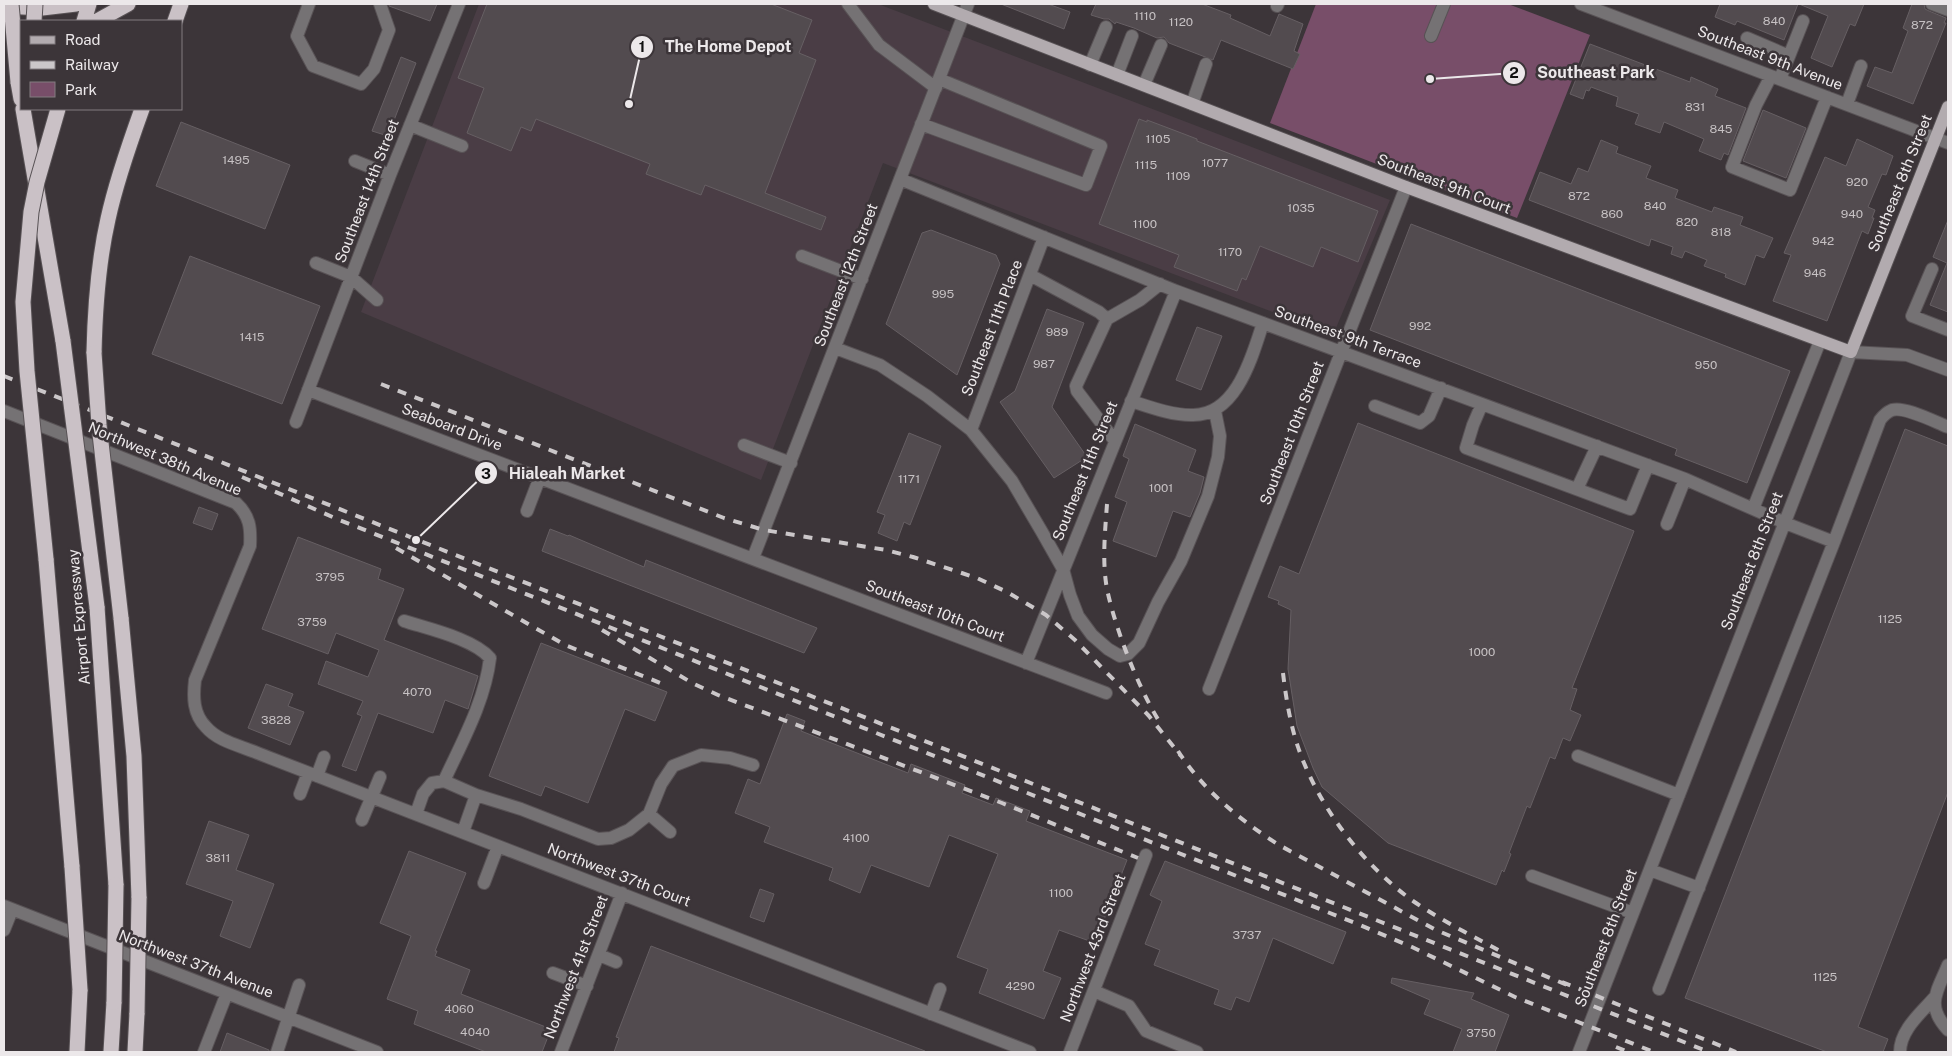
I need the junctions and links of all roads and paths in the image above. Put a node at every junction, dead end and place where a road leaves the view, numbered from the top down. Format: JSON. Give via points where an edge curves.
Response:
{"nodes":[{"id":1,"x":11,"y":4,"type":"edge"},
{"id":2,"x":35,"y":4,"type":"edge"},
{"id":3,"x":76,"y":4,"type":"edge"},
{"id":4,"x":89,"y":4,"type":"edge"},
{"id":5,"x":128,"y":4,"type":"edge"},
{"id":6,"x":181,"y":4,"type":"edge"},
{"id":7,"x":309,"y":4,"type":"edge"},
{"id":8,"x":380,"y":4,"type":"edge"},
{"id":9,"x":459,"y":4,"type":"edge"},
{"id":10,"x":848,"y":4,"type":"edge"},
{"id":11,"x":934,"y":4,"type":"edge"},
{"id":12,"x":1444,"y":4,"type":"edge"},
{"id":13,"x":1581,"y":4,"type":"edge"},
{"id":14,"x":1932,"y":4,"type":"edge"},
{"id":15,"x":4,"y":6,"type":"edge"},
{"id":16,"x":966,"y":9,"type":"edge"},
{"id":17,"x":1948,"y":10,"type":"edge"},
{"id":18,"x":34,"y":20,"type":"edge"},
{"id":19,"x":84,"y":20,"type":"edge"},
{"id":20,"x":99,"y":20,"type":"edge"},
{"id":21,"x":175,"y":20,"type":"edge"},
{"id":22,"x":1803,"y":22,"type":"dead end"},
{"id":23,"x":1106,"y":27,"type":"dead end"},
{"id":24,"x":4,"y":32,"type":"edge"},
{"id":25,"x":20,"y":34,"type":"edge"},
{"id":26,"x":1132,"y":36,"type":"dead end"},
{"id":27,"x":1431,"y":36,"type":"dead end"},
{"id":28,"x":1747,"y":38,"type":"dead end"},
{"id":29,"x":1161,"y":45,"type":"dead end"},
{"id":30,"x":1789,"y":56,"type":"junction"},
{"id":31,"x":1206,"y":64,"type":"dead end"},
{"id":32,"x":1090,"y":65,"type":"junction"},
{"id":33,"x":1861,"y":66,"type":"dead end"},
{"id":34,"x":1117,"y":75,"type":"junction"},
{"id":35,"x":1775,"y":77,"type":"junction"},
{"id":36,"x":937,"y":83,"type":"junction"},
{"id":37,"x":1144,"y":85,"type":"junction"},
{"id":38,"x":20,"y":93,"type":"edge"},
{"id":39,"x":1826,"y":97,"type":"junction"},
{"id":40,"x":1192,"y":104,"type":"junction"},
{"id":41,"x":1846,"y":104,"type":"junction"},
{"id":42,"x":1948,"y":107,"type":"edge"},
{"id":43,"x":23,"y":110,"type":"edge"},
{"id":44,"x":34,"y":110,"type":"edge"},
{"id":45,"x":58,"y":110,"type":"edge"},
{"id":46,"x":142,"y":110,"type":"edge"},
{"id":47,"x":922,"y":124,"type":"junction"},
{"id":48,"x":410,"y":125,"type":"junction"},
{"id":49,"x":30,"y":138,"type":"junction"},
{"id":50,"x":1942,"y":141,"type":"edge"},
{"id":51,"x":462,"y":146,"type":"dead end"},
{"id":52,"x":355,"y":161,"type":"dead end"},
{"id":53,"x":390,"y":175,"type":"junction"},
{"id":54,"x":900,"y":179,"type":"junction"},
{"id":55,"x":1406,"y":188,"type":"junction"},
{"id":56,"x":1044,"y":238,"type":"junction"},
{"id":57,"x":802,"y":256,"type":"dead end"},
{"id":58,"x":316,"y":263,"type":"dead end"},
{"id":59,"x":1932,"y":269,"type":"dead end"},
{"id":60,"x":1030,"y":275,"type":"junction"},
{"id":61,"x":351,"y":277,"type":"junction"},
{"id":62,"x":862,"y":279,"type":"junction"},
{"id":63,"x":1160,"y":284,"type":"junction"},
{"id":64,"x":1176,"y":291,"type":"junction"},
{"id":65,"x":377,"y":300,"type":"dead end"},
{"id":66,"x":1107,"y":319,"type":"junction"},
{"id":67,"x":1263,"y":323,"type":"junction"},
{"id":68,"x":1948,"y":330,"type":"edge"},
{"id":69,"x":1820,"y":341,"type":"junction"},
{"id":70,"x":835,"y":348,"type":"junction"},
{"id":71,"x":1341,"y":352,"type":"junction"},
{"id":72,"x":1850,"y":352,"type":"junction"},
{"id":73,"x":1948,"y":370,"type":"edge"},
{"id":74,"x":1441,"y":388,"type":"junction"},
{"id":75,"x":308,"y":390,"type":"junction"},
{"id":76,"x":1131,"y":401,"type":"junction"},
{"id":77,"x":1482,"y":404,"type":"junction"},
{"id":78,"x":1375,"y":406,"type":"dead end"},
{"id":79,"x":4,"y":411,"type":"edge"},
{"id":80,"x":1215,"y":411,"type":"junction"},
{"id":81,"x":296,"y":422,"type":"dead end"},
{"id":82,"x":1948,"y":427,"type":"edge"},
{"id":83,"x":971,"y":430,"type":"junction"},
{"id":84,"x":1115,"y":441,"type":"junction"},
{"id":85,"x":744,"y":445,"type":"dead end"},
{"id":86,"x":1597,"y":446,"type":"junction"},
{"id":87,"x":791,"y":464,"type":"junction"},
{"id":88,"x":1648,"y":465,"type":"junction"},
{"id":89,"x":540,"y":477,"type":"junction"},
{"id":90,"x":1685,"y":479,"type":"junction"},
{"id":91,"x":1577,"y":489,"type":"junction"},
{"id":92,"x":1753,"y":508,"type":"junction"},
{"id":93,"x":527,"y":511,"type":"dead end"},
{"id":94,"x":1785,"y":523,"type":"junction"},
{"id":95,"x":1667,"y":524,"type":"dead end"},
{"id":96,"x":1834,"y":542,"type":"junction"},
{"id":97,"x":753,"y":558,"type":"junction"},
{"id":98,"x":1063,"y":569,"type":"junction"},
{"id":99,"x":404,"y":621,"type":"dead end"},
{"id":100,"x":1026,"y":663,"type":"junction"},
{"id":101,"x":1209,"y":689,"type":"dead end"},
{"id":102,"x":1106,"y":693,"type":"dead end"},
{"id":103,"x":202,"y":722,"type":"joint"},
{"id":104,"x":1578,"y":756,"type":"dead end"},
{"id":105,"x":324,"y":757,"type":"dead end"},
{"id":106,"x":753,"y":765,"type":"dead end"},
{"id":107,"x":312,"y":774,"type":"junction"},
{"id":108,"x":380,"y":777,"type":"dead end"},
{"id":109,"x":444,"y":781,"type":"junction"},
{"id":110,"x":300,"y":794,"type":"dead end"},
{"id":111,"x":476,"y":795,"type":"junction"},
{"id":112,"x":1679,"y":795,"type":"junction"},
{"id":113,"x":372,"y":797,"type":"junction"},
{"id":114,"x":416,"y":814,"type":"junction"},
{"id":115,"x":649,"y":814,"type":"junction"},
{"id":116,"x":362,"y":820,"type":"dead end"},
{"id":117,"x":463,"y":832,"type":"junction"},
{"id":118,"x":670,"y":832,"type":"dead end"},
{"id":119,"x":498,"y":846,"type":"junction"},
{"id":120,"x":1146,"y":855,"type":"dead end"},
{"id":121,"x":1650,"y":870,"type":"junction"},
{"id":122,"x":1532,"y":876,"type":"dead end"},
{"id":123,"x":484,"y":883,"type":"dead end"},
{"id":124,"x":1699,"y":888,"type":"junction"},
{"id":125,"x":622,"y":893,"type":"junction"},
{"id":126,"x":8,"y":908,"type":"edge"},
{"id":127,"x":1633,"y":913,"type":"junction"},
{"id":128,"x":4,"y":930,"type":"edge"},
{"id":129,"x":598,"y":955,"type":"junction"},
{"id":130,"x":616,"y":962,"type":"dead end"},
{"id":131,"x":1948,"y":964,"type":"edge"},
{"id":132,"x":553,"y":973,"type":"dead end"},
{"id":133,"x":299,"y":985,"type":"dead end"},
{"id":134,"x":587,"y":986,"type":"junction"},
{"id":135,"x":1658,"y":989,"type":"dead end"},
{"id":136,"x":940,"y":990,"type":"dead end"},
{"id":137,"x":1094,"y":991,"type":"junction"},
{"id":138,"x":227,"y":994,"type":"junction"},
{"id":139,"x":1934,"y":998,"type":"junction"},
{"id":140,"x":931,"y":1014,"type":"junction"},
{"id":141,"x":289,"y":1018,"type":"junction"},
{"id":142,"x":1948,"y":1030,"type":"edge"},
{"id":143,"x":77,"y":1052,"type":"edge"},
{"id":144,"x":111,"y":1052,"type":"edge"},
{"id":145,"x":135,"y":1052,"type":"edge"},
{"id":146,"x":204,"y":1052,"type":"edge"},
{"id":147,"x":277,"y":1052,"type":"edge"},
{"id":148,"x":377,"y":1052,"type":"edge"},
{"id":149,"x":561,"y":1052,"type":"edge"},
{"id":150,"x":1030,"y":1052,"type":"edge"},
{"id":151,"x":1070,"y":1052,"type":"edge"},
{"id":152,"x":1196,"y":1052,"type":"edge"},
{"id":153,"x":1579,"y":1052,"type":"edge"},
{"id":154,"x":1900,"y":1052,"type":"edge"}],
"edges":[{"from":1,"to":38,"type":"highway","bridge":true},
{"from":2,"to":18,"type":"highway","bridge":true},
{"from":3,"to":15,"type":"highway","via":[[42,8]]},
{"from":4,"to":19,"type":"highway"},
{"from":5,"to":20,"type":"highway"},
{"from":6,"to":21,"type":"highway"},
{"from":7,"to":8,"type":"street","via":[[296,36],[313,66],[361,84],[374,69],[389,30]]},
{"from":9,"to":48,"type":"street","name":"Southeast 14th Street"},
{"from":10,"to":36,"type":"street","via":[[879,45]]},
{"from":11,"to":16,"type":"main road","name":"Southeast 9th Court"},
{"from":12,"to":27,"type":"street"},
{"from":13,"to":35,"type":"street","name":"Southeast 9th Avenue"},
{"from":14,"to":17,"type":"street"},
{"from":16,"to":32,"type":"main road","name":"Southeast 9th Court"},
{"from":16,"to":36,"type":"street","name":"Southeast 12th Street"},
{"from":22,"to":30,"type":"street"},
{"from":23,"to":32,"type":"street"},
{"from":24,"to":25,"type":"highway"},
{"from":26,"to":34,"type":"street"},
{"from":28,"to":30,"type":"street"},
{"from":29,"to":37,"type":"street"},
{"from":30,"to":35,"type":"street"},
{"from":31,"to":40,"type":"street"},
{"from":32,"to":34,"type":"main road","name":"Southeast 9th Court"},
{"from":33,"to":41,"type":"street"},
{"from":34,"to":37,"type":"main road","name":"Southeast 9th Court"},
{"from":35,"to":39,"type":"street","name":"Southeast 9th Avenue"},
{"from":35,"to":39,"type":"street","via":[[1756,105],[1732,167],[1790,190]]},
{"from":36,"to":47,"type":"street","name":"Southeast 12th Street"},
{"from":36,"to":47,"type":"street","via":[[1101,146],[1086,186]]},
{"from":37,"to":40,"type":"main road","name":"Southeast 9th Court"},
{"from":39,"to":41,"type":"street","name":"Southeast 9th Avenue"},
{"from":40,"to":55,"type":"main road","name":"Southeast 9th Court"},
{"from":41,"to":50,"type":"street","name":"Southeast 9th Avenue"},
{"from":42,"to":50,"type":"main road","name":"Southeast 8th Street"},
{"from":43,"to":49,"type":"highway","name":"Airport Expressway"},
{"from":44,"to":49,"type":"highway"},
{"from":45,"to":143,"type":"highway","name":"Airport Expressway","bridge":true,"via":[[31,212],[23,302],[72,867],[80,990]]},
{"from":46,"to":145,"type":"highway","bridge":true,"via":[[108,220],[97,289],[94,353],[134,756],[138,898]]},
{"from":47,"to":54,"type":"street","name":"Southeast 12th Street"},
{"from":48,"to":51,"type":"street"},
{"from":48,"to":53,"type":"street","name":"Southeast 14th Street"},
{"from":49,"to":144,"type":"highway","name":"Airport Expressway","bridge":true,"via":[[64,340],[98,608],[116,885]]},
{"from":50,"to":72,"type":"main road","name":"Southeast 8th Street"},
{"from":52,"to":53,"type":"street"},
{"from":53,"to":61,"type":"street","name":"Southeast 14th Street"},
{"from":54,"to":56,"type":"street","name":"Southeast 9th Terrace"},
{"from":54,"to":62,"type":"street","name":"Southeast 12th Street"},
{"from":55,"to":69,"type":"main road","name":"Southeast 9th Court"},
{"from":55,"to":71,"type":"street","name":"Southeast 10th Street"},
{"from":56,"to":60,"type":"street","name":"Southeast 11th Place"},
{"from":56,"to":63,"type":"street","name":"Southeast 9th Terrace"},
{"from":57,"to":62,"type":"street"},
{"from":58,"to":61,"type":"street"},
{"from":59,"to":68,"type":"street","via":[[1912,316]]},
{"from":60,"to":66,"type":"street"},
{"from":60,"to":83,"type":"street","name":"Southeast 11th Place"},
{"from":61,"to":65,"type":"street"},
{"from":61,"to":75,"type":"street","name":"Southeast 14th Street"},
{"from":62,"to":70,"type":"street","name":"Southeast 12th Street"},
{"from":63,"to":64,"type":"street","name":"Southeast 9th Terrace"},
{"from":63,"to":66,"type":"street"},
{"from":64,"to":67,"type":"street","name":"Southeast 9th Terrace"},
{"from":64,"to":76,"type":"street","name":"Southeast 11th Street"},
{"from":66,"to":84,"type":"street","via":[[1076,386]]},
{"from":67,"to":71,"type":"street","name":"Southeast 9th Terrace"},
{"from":67,"to":80,"type":"street","via":[[1236,387]]},
{"from":69,"to":72,"type":"main road","name":"Southeast 9th Court"},
{"from":69,"to":92,"type":"street"},
{"from":70,"to":83,"type":"street","via":[[880,366]]},
{"from":70,"to":87,"type":"street","name":"Southeast 12th Street"},
{"from":71,"to":74,"type":"street","name":"Southeast 9th Terrace"},
{"from":71,"to":101,"type":"street","name":"Southeast 10th Street"},
{"from":72,"to":73,"type":"street","name":"Southeast 9th Court","via":[[1908,356]]},
{"from":72,"to":94,"type":"street","name":"Southeast 8th Street"},
{"from":74,"to":77,"type":"street","name":"Southeast 9th Terrace"},
{"from":74,"to":78,"type":"street","via":[[1429,416],[1420,424]]},
{"from":75,"to":81,"type":"street","name":"Southeast 14th Street"},
{"from":75,"to":89,"type":"street","name":"Seaboard Drive"},
{"from":76,"to":80,"type":"street","via":[[1190,415]]},
{"from":76,"to":84,"type":"street","name":"Southeast 11th Street"},
{"from":77,"to":86,"type":"street","name":"Southeast 9th Terrace"},
{"from":77,"to":91,"type":"street","via":[[1466,448]]},
{"from":79,"to":103,"type":"street","name":"Northwest 38th Avenue","via":[[236,504],[249,519],[250,546],[195,680],[194,704]]},
{"from":80,"to":98,"type":"street","via":[[1220,436],[1208,496],[1181,561],[1139,643],[1128,654],[1120,656],[1092,635],[1078,616]]},
{"from":82,"to":96,"type":"street","via":[[1902,410],[1893,410],[1880,420]]},
{"from":83,"to":98,"type":"street","via":[[1012,481]]},
{"from":84,"to":98,"type":"street","name":"Southeast 11th Street"},
{"from":85,"to":87,"type":"street"},
{"from":86,"to":88,"type":"street","name":"Southeast 9th Terrace"},
{"from":86,"to":91,"type":"street"},
{"from":87,"to":97,"type":"street","name":"Southeast 12th Street"},
{"from":88,"to":90,"type":"street","name":"Southeast 9th Terrace"},
{"from":88,"to":91,"type":"street","via":[[1630,509]]},
{"from":89,"to":93,"type":"street"},
{"from":89,"to":97,"type":"street","name":"Seaboard Drive"},
{"from":90,"to":92,"type":"street","name":"Southeast 9th Terrace"},
{"from":90,"to":95,"type":"street"},
{"from":92,"to":94,"type":"street","name":"Southeast 9th Terrace"},
{"from":94,"to":96,"type":"street","name":"Southeast 9th Terrace"},
{"from":94,"to":112,"type":"street","name":"Southeast 8th Street"},
{"from":96,"to":124,"type":"street"},
{"from":97,"to":100,"type":"street","name":"Southeast 10th Court"},
{"from":98,"to":100,"type":"street","name":"Southeast 11th Street"},
{"from":99,"to":109,"type":"street","via":[[471,644],[484,650],[490,658],[482,698]]},
{"from":100,"to":102,"type":"street","name":"Southeast 10th Court"},
{"from":103,"to":107,"type":"street","name":"Northwest 37th Court","via":[[222,739]]},
{"from":104,"to":112,"type":"street"},
{"from":105,"to":107,"type":"street"},
{"from":106,"to":115,"type":"street","via":[[730,758],[701,755],[673,766],[661,784]]},
{"from":107,"to":110,"type":"street"},
{"from":107,"to":113,"type":"street","name":"Northwest 37th Court"},
{"from":108,"to":113,"type":"street"},
{"from":109,"to":111,"type":"street"},
{"from":109,"to":114,"type":"street","via":[[432,782],[423,794]]},
{"from":111,"to":115,"type":"street","via":[[598,839],[611,838],[629,830]]},
{"from":111,"to":117,"type":"street"},
{"from":112,"to":121,"type":"street","name":"Southeast 8th Street"},
{"from":113,"to":114,"type":"street","name":"Northwest 37th Court"},
{"from":113,"to":116,"type":"street"},
{"from":114,"to":117,"type":"street","name":"Northwest 37th Court"},
{"from":115,"to":118,"type":"street"},
{"from":117,"to":119,"type":"street","name":"Northwest 37th Court"},
{"from":119,"to":123,"type":"street"},
{"from":119,"to":125,"type":"street","name":"Northwest 37th Court"},
{"from":120,"to":137,"type":"street","name":"Northwest 43rd Street"},
{"from":121,"to":124,"type":"street"},
{"from":121,"to":127,"type":"street","name":"Southeast 8th Street"},
{"from":122,"to":127,"type":"street"},
{"from":124,"to":135,"type":"street"},
{"from":125,"to":129,"type":"street","name":"Northwest 41st Street"},
{"from":125,"to":140,"type":"street","name":"Northwest 37th Court"},
{"from":126,"to":128,"type":"street"},
{"from":126,"to":138,"type":"street","name":"Northwest 37th Avenue"},
{"from":127,"to":153,"type":"street","name":"Southeast 8th Street"},
{"from":129,"to":130,"type":"street"},
{"from":129,"to":134,"type":"street","name":"Northwest 41st Street"},
{"from":131,"to":139,"type":"street"},
{"from":132,"to":134,"type":"street"},
{"from":133,"to":141,"type":"street"},
{"from":134,"to":149,"type":"street","name":"Northwest 41st Street"},
{"from":136,"to":140,"type":"street"},
{"from":137,"to":151,"type":"street","name":"Northwest 43rd Street"},
{"from":137,"to":152,"type":"street","via":[[1129,1006],[1146,1030]]},
{"from":138,"to":141,"type":"street","name":"Northwest 37th Avenue"},
{"from":138,"to":146,"type":"street"},
{"from":139,"to":142,"type":"street","via":[[1938,1018]]},
{"from":139,"to":154,"type":"street","via":[[1906,1031]]},
{"from":140,"to":150,"type":"street","name":"Northwest 37th Court"},
{"from":141,"to":147,"type":"street"},
{"from":141,"to":148,"type":"street","name":"Northwest 37th Avenue"}]}
